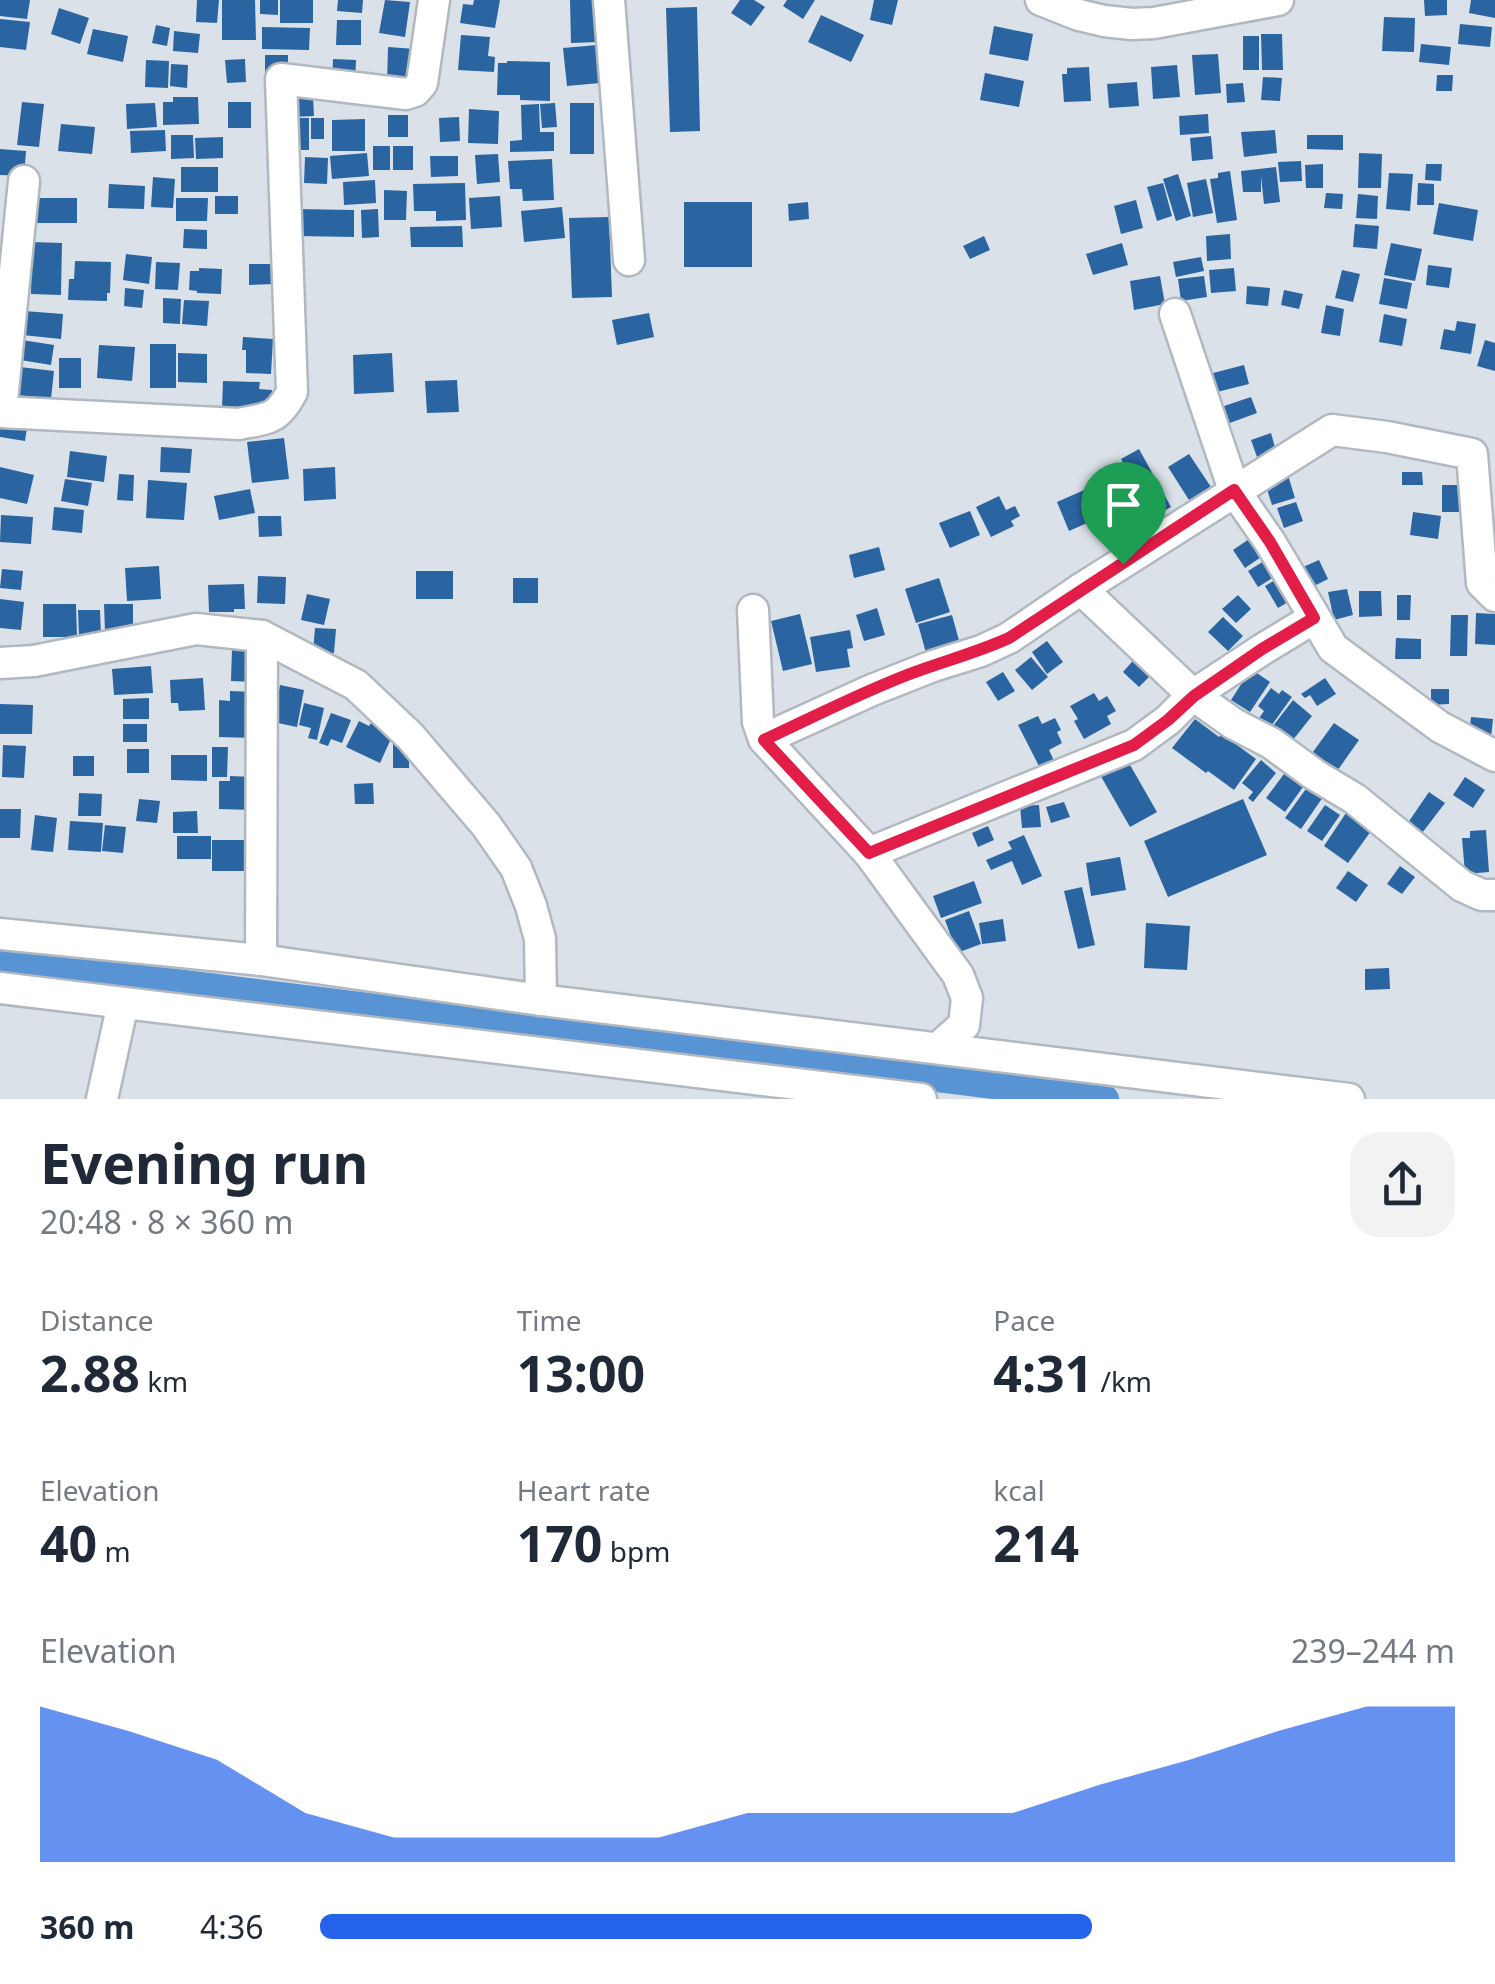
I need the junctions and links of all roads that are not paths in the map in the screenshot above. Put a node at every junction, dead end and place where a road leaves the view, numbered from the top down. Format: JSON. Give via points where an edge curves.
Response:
{"nodes":[{"id":1,"x":434,"y":0,"type":"edge"},
{"id":2,"x":610,"y":0,"type":"edge"},
{"id":3,"x":1042,"y":0,"type":"edge"},
{"id":4,"x":1278,"y":0,"type":"edge"},
{"id":5,"x":24,"y":181,"type":"dead end"},
{"id":6,"x":628,"y":260,"type":"dead end"},
{"id":7,"x":1175,"y":314,"type":"dead end"},
{"id":8,"x":0,"y":411,"type":"edge"},
{"id":9,"x":1234,"y":490,"type":"junction"},
{"id":10,"x":1081,"y":589,"type":"junction"},
{"id":11,"x":1495,"y":596,"type":"edge"},
{"id":12,"x":753,"y":610,"type":"dead end"},
{"id":13,"x":1314,"y":618,"type":"junction"},
{"id":14,"x":262,"y":636,"type":"junction"},
{"id":15,"x":0,"y":663,"type":"edge"},
{"id":16,"x":1194,"y":696,"type":"junction"},
{"id":17,"x":764,"y":740,"type":"junction"},
{"id":18,"x":1495,"y":756,"type":"edge"},
{"id":19,"x":869,"y":853,"type":"junction"},
{"id":20,"x":1495,"y":895,"type":"edge"},
{"id":21,"x":0,"y":934,"type":"edge"},
{"id":22,"x":261,"y":960,"type":"junction"},
{"id":23,"x":0,"y":988,"type":"edge"},
{"id":24,"x":541,"y":1000,"type":"junction"},
{"id":25,"x":123,"y":1003,"type":"junction"},
{"id":26,"x":938,"y":1048,"type":"junction"},
{"id":27,"x":777,"y":1055,"type":"junction"},
{"id":28,"x":102,"y":1099,"type":"edge"},
{"id":29,"x":921,"y":1099,"type":"edge"},
{"id":30,"x":1349,"y":1099,"type":"edge"}],
"edges":[{"from":1,"to":8,"type":"street","via":[[422,84],[415,91],[281,79],[271,142],[292,392],[282,411],[239,424]]},
{"from":2,"to":6,"type":"street"},
{"from":3,"to":4,"type":"street","via":[[1132,24]]},
{"from":5,"to":8,"type":"street"},
{"from":7,"to":9,"type":"street"},
{"from":9,"to":10,"type":"street"},
{"from":9,"to":11,"type":"street","via":[[1332,430],[1472,454],[1482,583]]},
{"from":9,"to":13,"type":"street"},
{"from":10,"to":16,"type":"street"},
{"from":10,"to":17,"type":"street","via":[[1009,638]]},
{"from":12,"to":17,"type":"street"},
{"from":13,"to":16,"type":"street"},
{"from":13,"to":18,"type":"street","via":[[1333,648],[1440,727]]},
{"from":14,"to":15,"type":"street","via":[[196,629]]},
{"from":14,"to":22,"type":"street"},
{"from":14,"to":24,"type":"street","via":[[356,686],[410,736],[486,826],[516,868],[530,906],[540,940]]},
{"from":16,"to":19,"type":"street","via":[[1134,745]]},
{"from":16,"to":20,"type":"street","via":[[1356,798],[1462,886]]},
{"from":17,"to":19,"type":"street"},
{"from":19,"to":26,"type":"street","via":[[958,975],[967,998],[964,1025]]},
{"from":21,"to":22,"type":"street"},
{"from":22,"to":24,"type":"street"},
{"from":23,"to":25,"type":"street"},
{"from":24,"to":27,"type":"street"},
{"from":25,"to":27,"type":"street"},
{"from":25,"to":28,"type":"street"},
{"from":26,"to":27,"type":"street"},
{"from":26,"to":30,"type":"street"},
{"from":27,"to":29,"type":"street"}]}
